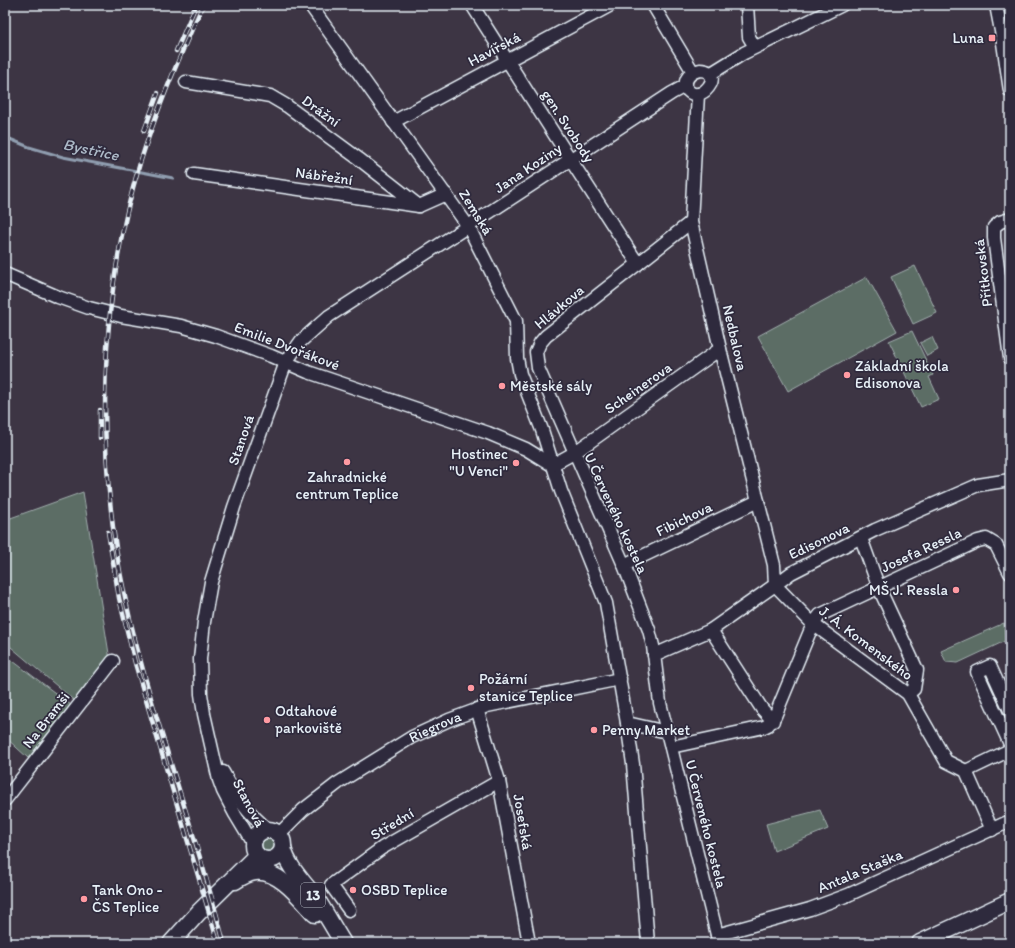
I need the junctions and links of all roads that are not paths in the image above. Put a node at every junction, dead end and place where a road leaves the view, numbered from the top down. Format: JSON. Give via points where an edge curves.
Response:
{"nodes":[{"id":1,"x":310,"y":5,"type":"edge"},
{"id":2,"x":472,"y":5,"type":"edge"},
{"id":3,"x":611,"y":5,"type":"edge"},
{"id":4,"x":653,"y":5,"type":"edge"},
{"id":5,"x":747,"y":5,"type":"edge"},
{"id":6,"x":842,"y":5,"type":"edge"},
{"id":7,"x":996,"y":5,"type":"edge"},
{"id":8,"x":755,"y":47,"type":"junction"},
{"id":9,"x":506,"y":60,"type":"junction"},
{"id":10,"x":693,"y":72,"type":"junction"},
{"id":11,"x":710,"y":74,"type":"junction"},
{"id":12,"x":186,"y":82,"type":"dead end"},
{"id":13,"x":685,"y":86,"type":"junction"},
{"id":14,"x":1010,"y":91,"type":"edge"},
{"id":15,"x":698,"y":94,"type":"junction"},
{"id":16,"x":394,"y":122,"type":"junction"},
{"id":17,"x":570,"y":159,"type":"junction"},
{"id":18,"x":194,"y":174,"type":"dead end"},
{"id":19,"x":446,"y":194,"type":"junction"},
{"id":20,"x":419,"y":206,"type":"junction"},
{"id":21,"x":1010,"y":219,"type":"edge"},
{"id":22,"x":691,"y":222,"type":"junction"},
{"id":23,"x":468,"y":226,"type":"junction"},
{"id":24,"x":638,"y":264,"type":"junction"},
{"id":25,"x":5,"y":274,"type":"edge"},
{"id":26,"x":720,"y":349,"type":"junction"},
{"id":27,"x":1010,"y":358,"type":"edge"},
{"id":28,"x":286,"y":362,"type":"junction"},
{"id":29,"x":574,"y":453,"type":"junction"},
{"id":30,"x":552,"y":465,"type":"junction"},
{"id":31,"x":1010,"y":480,"type":"edge"},
{"id":32,"x":758,"y":501,"type":"junction"},
{"id":33,"x":861,"y":538,"type":"junction"},
{"id":34,"x":624,"y":565,"type":"junction"},
{"id":35,"x":1010,"y":574,"type":"edge"},
{"id":36,"x":775,"y":585,"type":"junction"},
{"id":37,"x":879,"y":588,"type":"junction"},
{"id":38,"x":813,"y":624,"type":"junction"},
{"id":39,"x":711,"y":630,"type":"junction"},
{"id":40,"x":654,"y":655,"type":"junction"},
{"id":41,"x":113,"y":661,"type":"dead end"},
{"id":42,"x":620,"y":679,"type":"junction"},
{"id":43,"x":908,"y":694,"type":"junction"},
{"id":44,"x":476,"y":709,"type":"junction"},
{"id":45,"x":1010,"y":710,"type":"edge"},
{"id":46,"x":773,"y":721,"type":"junction"},
{"id":47,"x":627,"y":723,"type":"junction"},
{"id":48,"x":667,"y":732,"type":"junction"},
{"id":49,"x":1010,"y":744,"type":"edge"},
{"id":50,"x":671,"y":747,"type":"junction"},
{"id":51,"x":1010,"y":750,"type":"edge"},
{"id":52,"x":213,"y":753,"type":"junction"},
{"id":53,"x":966,"y":771,"type":"junction"},
{"id":54,"x":499,"y":781,"type":"junction"},
{"id":55,"x":5,"y":800,"type":"edge"},
{"id":56,"x":1010,"y":821,"type":"edge"},
{"id":57,"x":992,"y":830,"type":"junction"},
{"id":58,"x":277,"y":838,"type":"junction"},
{"id":59,"x":260,"y":853,"type":"junction"},
{"id":60,"x":224,"y":887,"type":"junction"},
{"id":61,"x":1010,"y":901,"type":"edge"},
{"id":62,"x":349,"y":910,"type":"dead end"},
{"id":63,"x":316,"y":914,"type":"junction"},
{"id":64,"x":718,"y":939,"type":"edge"},
{"id":65,"x":171,"y":943,"type":"edge"},
{"id":66,"x":342,"y":943,"type":"edge"},
{"id":67,"x":529,"y":943,"type":"edge"},
{"id":68,"x":648,"y":943,"type":"edge"},
{"id":69,"x":920,"y":943,"type":"edge"}],
"edges":[{"from":1,"to":16,"type":"street","name":"Zemská"},
{"from":2,"to":9,"type":"street","name":"gen. Svobody"},
{"from":3,"to":9,"type":"street","name":"Havířská"},
{"from":4,"to":10,"type":"street"},
{"from":5,"to":8,"type":"street","via":[[749,37]]},
{"from":6,"to":8,"type":"street"},
{"from":7,"to":14,"type":"street"},
{"from":8,"to":11,"type":"street"},
{"from":9,"to":16,"type":"street","name":"Havířská"},
{"from":9,"to":17,"type":"street","name":"gen. Svobody"},
{"from":10,"to":11,"type":"street","via":[[704,70]]},
{"from":10,"to":13,"type":"street","via":[[687,78]]},
{"from":11,"to":15,"type":"street","via":[[710,86]]},
{"from":12,"to":20,"type":"street","name":"Drážní","via":[[270,96],[359,159]]},
{"from":13,"to":15,"type":"street","via":[[689,92]]},
{"from":13,"to":17,"type":"street","name":"Jana Koziny"},
{"from":15,"to":22,"type":"street","name":"Nedbalova"},
{"from":16,"to":19,"type":"street","name":"Zemská"},
{"from":17,"to":23,"type":"street","name":"Jana Koziny"},
{"from":17,"to":24,"type":"street","name":"gen. Svobody"},
{"from":18,"to":20,"type":"street","name":"Nábřežní"},
{"from":19,"to":20,"type":"street"},
{"from":19,"to":23,"type":"street","name":"Zemská"},
{"from":21,"to":27,"type":"street","name":"Přítkovská","via":[[994,227],[994,238]]},
{"from":22,"to":24,"type":"street","name":"Hlávkova"},
{"from":22,"to":26,"type":"street","name":"Nedbalova"},
{"from":23,"to":28,"type":"street","name":"Stanová","via":[[328,316],[301,341]]},
{"from":23,"to":30,"type":"street","name":"Zemská","via":[[516,321],[519,368],[544,435]]},
{"from":24,"to":29,"type":"street","name":"Hlávkova","via":[[546,336],[536,352],[538,368]]},
{"from":25,"to":28,"type":"street","name":"Emilie Dvořákové","via":[[89,308],[200,331]]},
{"from":26,"to":29,"type":"street","name":"Scheinerova"},
{"from":26,"to":32,"type":"street","name":"Nedbalova"},
{"from":28,"to":30,"type":"street","name":"Emilie Dvořákové","via":[[308,372],[488,433],[526,449]]},
{"from":28,"to":52,"type":"street","name":"Stanová","via":[[234,507],[211,582],[204,622],[200,676],[204,714]]},
{"from":29,"to":30,"type":"street","name":"U Červeného kostela"},
{"from":29,"to":34,"type":"street","name":"U Červeného kostela"},
{"from":30,"to":42,"type":"street","via":[[606,603]]},
{"from":31,"to":33,"type":"street","name":"Edisonova","via":[[978,485]]},
{"from":32,"to":34,"type":"street","name":"Fibichova"},
{"from":32,"to":36,"type":"street","name":"Nedbalova","via":[[774,565]]},
{"from":33,"to":36,"type":"street","name":"Edisonova","via":[[791,573]]},
{"from":33,"to":37,"type":"street"},
{"from":34,"to":40,"type":"street","name":"U Červeného kostela","via":[[649,630]]},
{"from":35,"to":37,"type":"street","name":"Josefa Ressla","via":[[996,545],[986,539]]},
{"from":36,"to":38,"type":"street","name":"J. Á. Komenského"},
{"from":36,"to":39,"type":"street","name":"Edisonova"},
{"from":37,"to":38,"type":"street","name":"Josefa Ressla","via":[[820,615]]},
{"from":37,"to":43,"type":"street","via":[[917,670],[914,688]]},
{"from":38,"to":43,"type":"street","name":"J. Á. Komenského"},
{"from":38,"to":46,"type":"street"},
{"from":39,"to":40,"type":"street","name":"Edisonova"},
{"from":39,"to":46,"type":"street","via":[[762,709]]},
{"from":40,"to":48,"type":"street","name":"U Červeného kostela","via":[[658,692]]},
{"from":41,"to":55,"type":"street","name":"Na Bramši"},
{"from":42,"to":44,"type":"street","name":"Riegrova"},
{"from":42,"to":47,"type":"street"},
{"from":43,"to":53,"type":"street","name":"J. Á. Komenského","via":[[946,761]]},
{"from":44,"to":54,"type":"street","name":"Josefská"},
{"from":44,"to":58,"type":"street","name":"Riegrova","via":[[412,737],[338,783],[304,810]]},
{"from":45,"to":49,"type":"street","via":[[990,666],[977,672]]},
{"from":46,"to":50,"type":"street","via":[[764,727]]},
{"from":47,"to":48,"type":"street"},
{"from":47,"to":68,"type":"street","via":[[633,764]]},
{"from":48,"to":50,"type":"street","name":"U Červeného kostela"},
{"from":50,"to":64,"type":"street","name":"U Červeného kostela"},
{"from":51,"to":53,"type":"street"},
{"from":52,"to":58,"type":"street","name":"Stanová","via":[[241,802],[253,817]]},
{"from":52,"to":59,"type":"street","name":"Stanová","via":[[223,791],[234,814]]},
{"from":53,"to":57,"type":"street"},
{"from":54,"to":62,"type":"street","name":"Střední","via":[[382,848],[331,885]]},
{"from":54,"to":67,"type":"street","name":"Josefská"},
{"from":56,"to":57,"type":"street","name":"Antala Staška"},
{"from":57,"to":64,"type":"street","name":"Antala Staška","via":[[848,895]]},
{"from":58,"to":59,"type":"main road","number":"13","via":[[277,857]]},
{"from":58,"to":59,"type":"main road","number":"13","via":[[259,834],[255,838]]},
{"from":58,"to":66,"type":"main road","number":"13","via":[[287,862],[319,904]]},
{"from":59,"to":60,"type":"main road","number":"13"},
{"from":59,"to":63,"type":"main road","number":"13","via":[[282,871]]},
{"from":60,"to":63,"type":"main road","number":"13","via":[[251,873],[267,873],[286,884]]},
{"from":60,"to":65,"type":"main road","number":"13"},
{"from":61,"to":69,"type":"main road"},
{"from":63,"to":66,"type":"main road","number":"13"}]}
